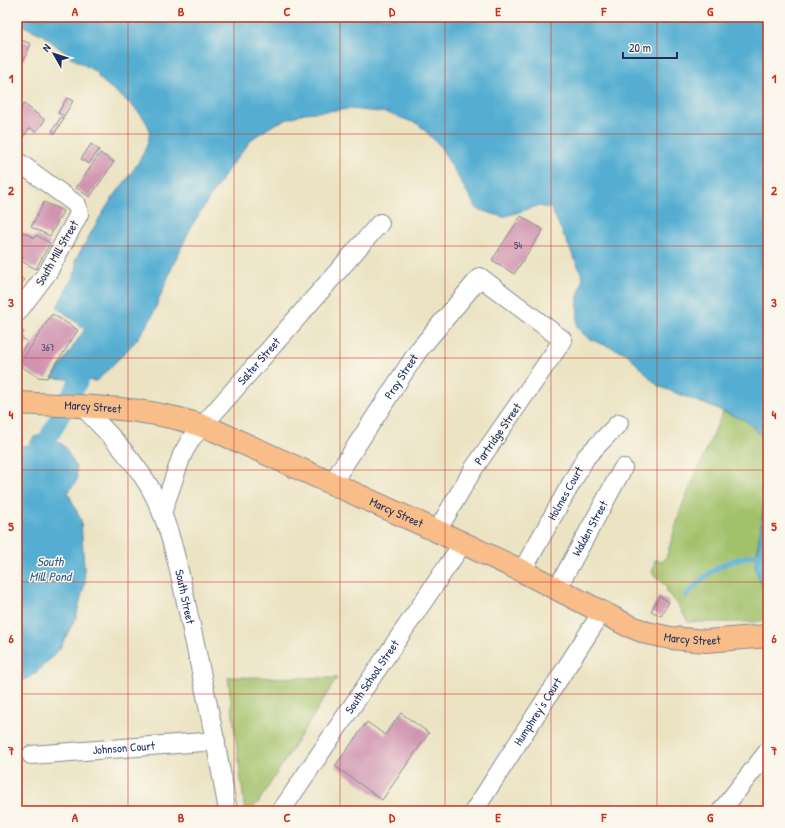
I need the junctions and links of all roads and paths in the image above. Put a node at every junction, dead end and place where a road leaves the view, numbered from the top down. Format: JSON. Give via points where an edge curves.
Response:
{"nodes":[{"id":1,"x":17,"y":161,"type":"edge"},
{"id":2,"x":380,"y":223,"type":"dead end"},
{"id":3,"x":480,"y":277,"type":"joint"},
{"id":4,"x":17,"y":313,"type":"edge"},
{"id":5,"x":17,"y":402,"type":"edge"},
{"id":6,"x":71,"y":406,"type":"junction"},
{"id":7,"x":619,"y":423,"type":"dead end"},
{"id":8,"x":202,"y":425,"type":"junction"},
{"id":9,"x":623,"y":468,"type":"dead end"},
{"id":10,"x":332,"y":483,"type":"junction"},
{"id":11,"x":162,"y":513,"type":"junction"},
{"id":12,"x":437,"y":531,"type":"junction"},
{"id":13,"x":463,"y":543,"type":"junction"},
{"id":14,"x":522,"y":571,"type":"junction"},
{"id":15,"x":557,"y":588,"type":"junction"},
{"id":16,"x":602,"y":612,"type":"junction"},
{"id":17,"x":768,"y":636,"type":"edge"},
{"id":18,"x":216,"y":741,"type":"junction"},
{"id":19,"x":768,"y":751,"type":"edge"},
{"id":20,"x":31,"y":755,"type":"dead end"},
{"id":21,"x":228,"y":811,"type":"edge"},
{"id":22,"x":281,"y":811,"type":"edge"},
{"id":23,"x":474,"y":811,"type":"edge"},
{"id":24,"x":720,"y":811,"type":"edge"}],
"edges":[{"from":1,"to":4,"type":"street","name":"South Mill Street","via":[[73,202],[79,210],[78,218],[56,258]]},
{"from":2,"to":8,"type":"street","name":"Salter Street"},
{"from":3,"to":10,"type":"street","name":"Pray Street","via":[[418,351]]},
{"from":3,"to":12,"type":"street","name":"Partridge Street","via":[[563,340],[474,468]]},
{"from":5,"to":6,"type":"main road","name":"Marcy Street"},
{"from":6,"to":8,"type":"main road","name":"Marcy Street","via":[[147,412]]},
{"from":6,"to":11,"type":"street","name":"South Street","via":[[124,450],[137,467]]},
{"from":7,"to":14,"type":"street","name":"Holmes Court","via":[[586,457]]},
{"from":8,"to":10,"type":"main road","name":"Marcy Street"},
{"from":8,"to":11,"type":"street","name":"Salter Street","via":[[182,454]]},
{"from":9,"to":15,"type":"street","name":"Walden Street"},
{"from":10,"to":12,"type":"main road","name":"Marcy Street"},
{"from":11,"to":18,"type":"street","name":"South Street","via":[[180,575]]},
{"from":12,"to":13,"type":"main road","name":"Marcy Street"},
{"from":13,"to":14,"type":"main road","name":"Marcy Street"},
{"from":13,"to":22,"type":"street","name":"South School Street"},
{"from":14,"to":15,"type":"main road","name":"Marcy Street"},
{"from":15,"to":16,"type":"main road","name":"Marcy Street"},
{"from":16,"to":17,"type":"main road","name":"Marcy Street","via":[[647,633],[670,638],[706,641]]},
{"from":16,"to":23,"type":"street","name":"Humphrey's Court"},
{"from":18,"to":20,"type":"street","name":"Johnson Court"},
{"from":18,"to":21,"type":"street","name":"South Street"},
{"from":19,"to":24,"type":"street"}]}
